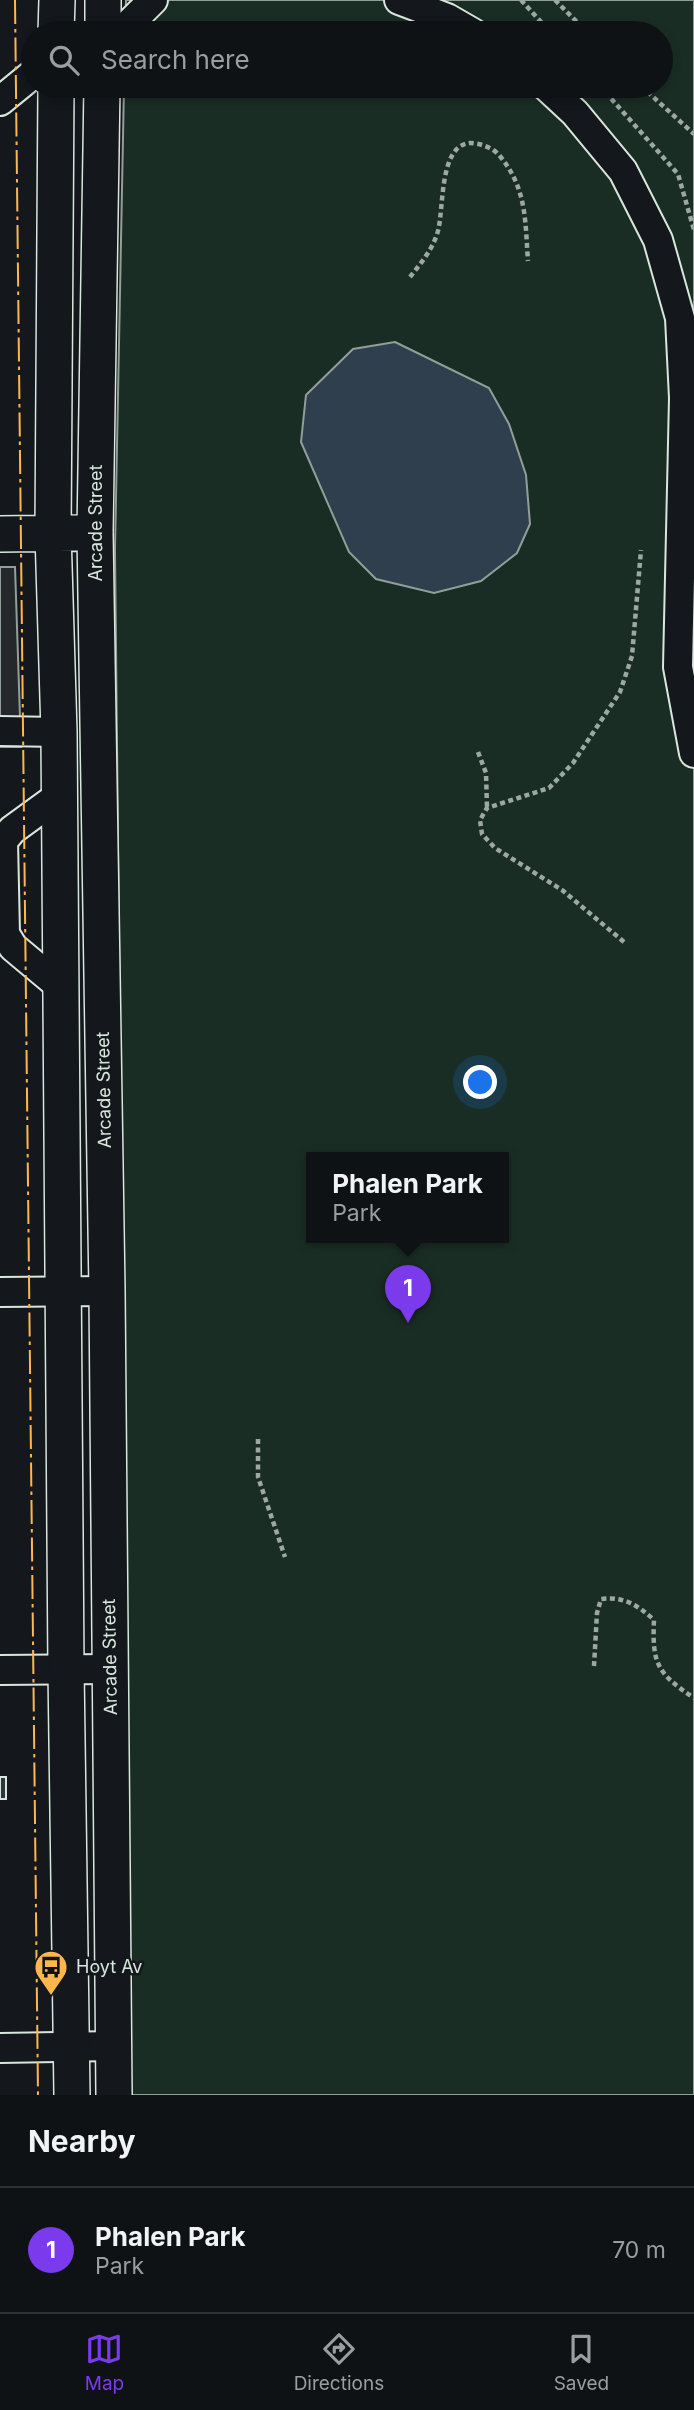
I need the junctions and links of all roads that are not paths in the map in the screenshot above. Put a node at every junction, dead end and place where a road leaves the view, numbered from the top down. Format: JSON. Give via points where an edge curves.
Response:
{"nodes":[{"id":1,"x":57,"y":0,"type":"edge"},
{"id":2,"x":103,"y":0,"type":"edge"},
{"id":3,"x":153,"y":0,"type":"edge"},
{"id":4,"x":399,"y":0,"type":"edge"},
{"id":5,"x":57,"y":21,"type":"edge"},
{"id":6,"x":103,"y":21,"type":"edge"},
{"id":7,"x":132,"y":21,"type":"edge"},
{"id":8,"x":452,"y":21,"type":"edge"},
{"id":9,"x":21,"y":84,"type":"edge"},
{"id":10,"x":56,"y":98,"type":"edge"},
{"id":11,"x":102,"y":98,"type":"edge"},
{"id":12,"x":559,"y":98,"type":"edge"},
{"id":13,"x":0,"y":101,"type":"edge"},
{"id":14,"x":53,"y":533,"type":"junction"},
{"id":15,"x":95,"y":533,"type":"junction"},
{"id":16,"x":0,"y":534,"type":"edge"},
{"id":17,"x":0,"y":731,"type":"edge"},
{"id":18,"x":59,"y":732,"type":"junction"},
{"id":19,"x":694,"y":753,"type":"edge"},
{"id":20,"x":60,"y":795,"type":"junction"},
{"id":21,"x":62,"y":988,"type":"junction"},
{"id":22,"x":63,"y":1291,"type":"junction"},
{"id":23,"x":107,"y":1291,"type":"junction"},
{"id":24,"x":0,"y":1292,"type":"edge"},
{"id":25,"x":66,"y":1669,"type":"junction"},
{"id":26,"x":110,"y":1669,"type":"junction"},
{"id":27,"x":0,"y":1670,"type":"edge"},
{"id":28,"x":114,"y":2046,"type":"junction"},
{"id":29,"x":72,"y":2047,"type":"junction"},
{"id":30,"x":0,"y":2048,"type":"edge"},
{"id":31,"x":72,"y":2095,"type":"edge"},
{"id":32,"x":114,"y":2095,"type":"edge"}],
"edges":[{"from":1,"to":5,"type":"main road"},
{"from":2,"to":6,"type":"main road"},
{"from":3,"to":7,"type":"street"},
{"from":4,"to":8,"type":"street"},
{"from":9,"to":13,"type":"street"},
{"from":10,"to":14,"type":"main road"},
{"from":11,"to":15,"type":"main road","name":"Arcade Street"},
{"from":12,"to":19,"type":"street","via":[[622,171],[658,240],[680,318],[684,398],[678,667]]},
{"from":14,"to":15,"type":"main road"},
{"from":14,"to":16,"type":"main road"},
{"from":14,"to":18,"type":"main road"},
{"from":15,"to":23,"type":"main road","name":"Arcade Street"},
{"from":17,"to":18,"type":"street"},
{"from":18,"to":20,"type":"main road"},
{"from":20,"to":21,"type":"main road"},
{"from":20,"to":21,"type":"street","via":[[3,841],[5,934],[13,947]]},
{"from":21,"to":22,"type":"main road"},
{"from":22,"to":23,"type":"street"},
{"from":22,"to":24,"type":"street"},
{"from":22,"to":25,"type":"main road"},
{"from":23,"to":26,"type":"main road","name":"Arcade Street"},
{"from":25,"to":26,"type":"street"},
{"from":25,"to":27,"type":"street"},
{"from":25,"to":29,"type":"main road"},
{"from":26,"to":28,"type":"main road","name":"Arcade Street"},
{"from":28,"to":29,"type":"street"},
{"from":28,"to":32,"type":"main road","name":"Arcade Street"},
{"from":29,"to":30,"type":"street"},
{"from":29,"to":31,"type":"main road"}]}
